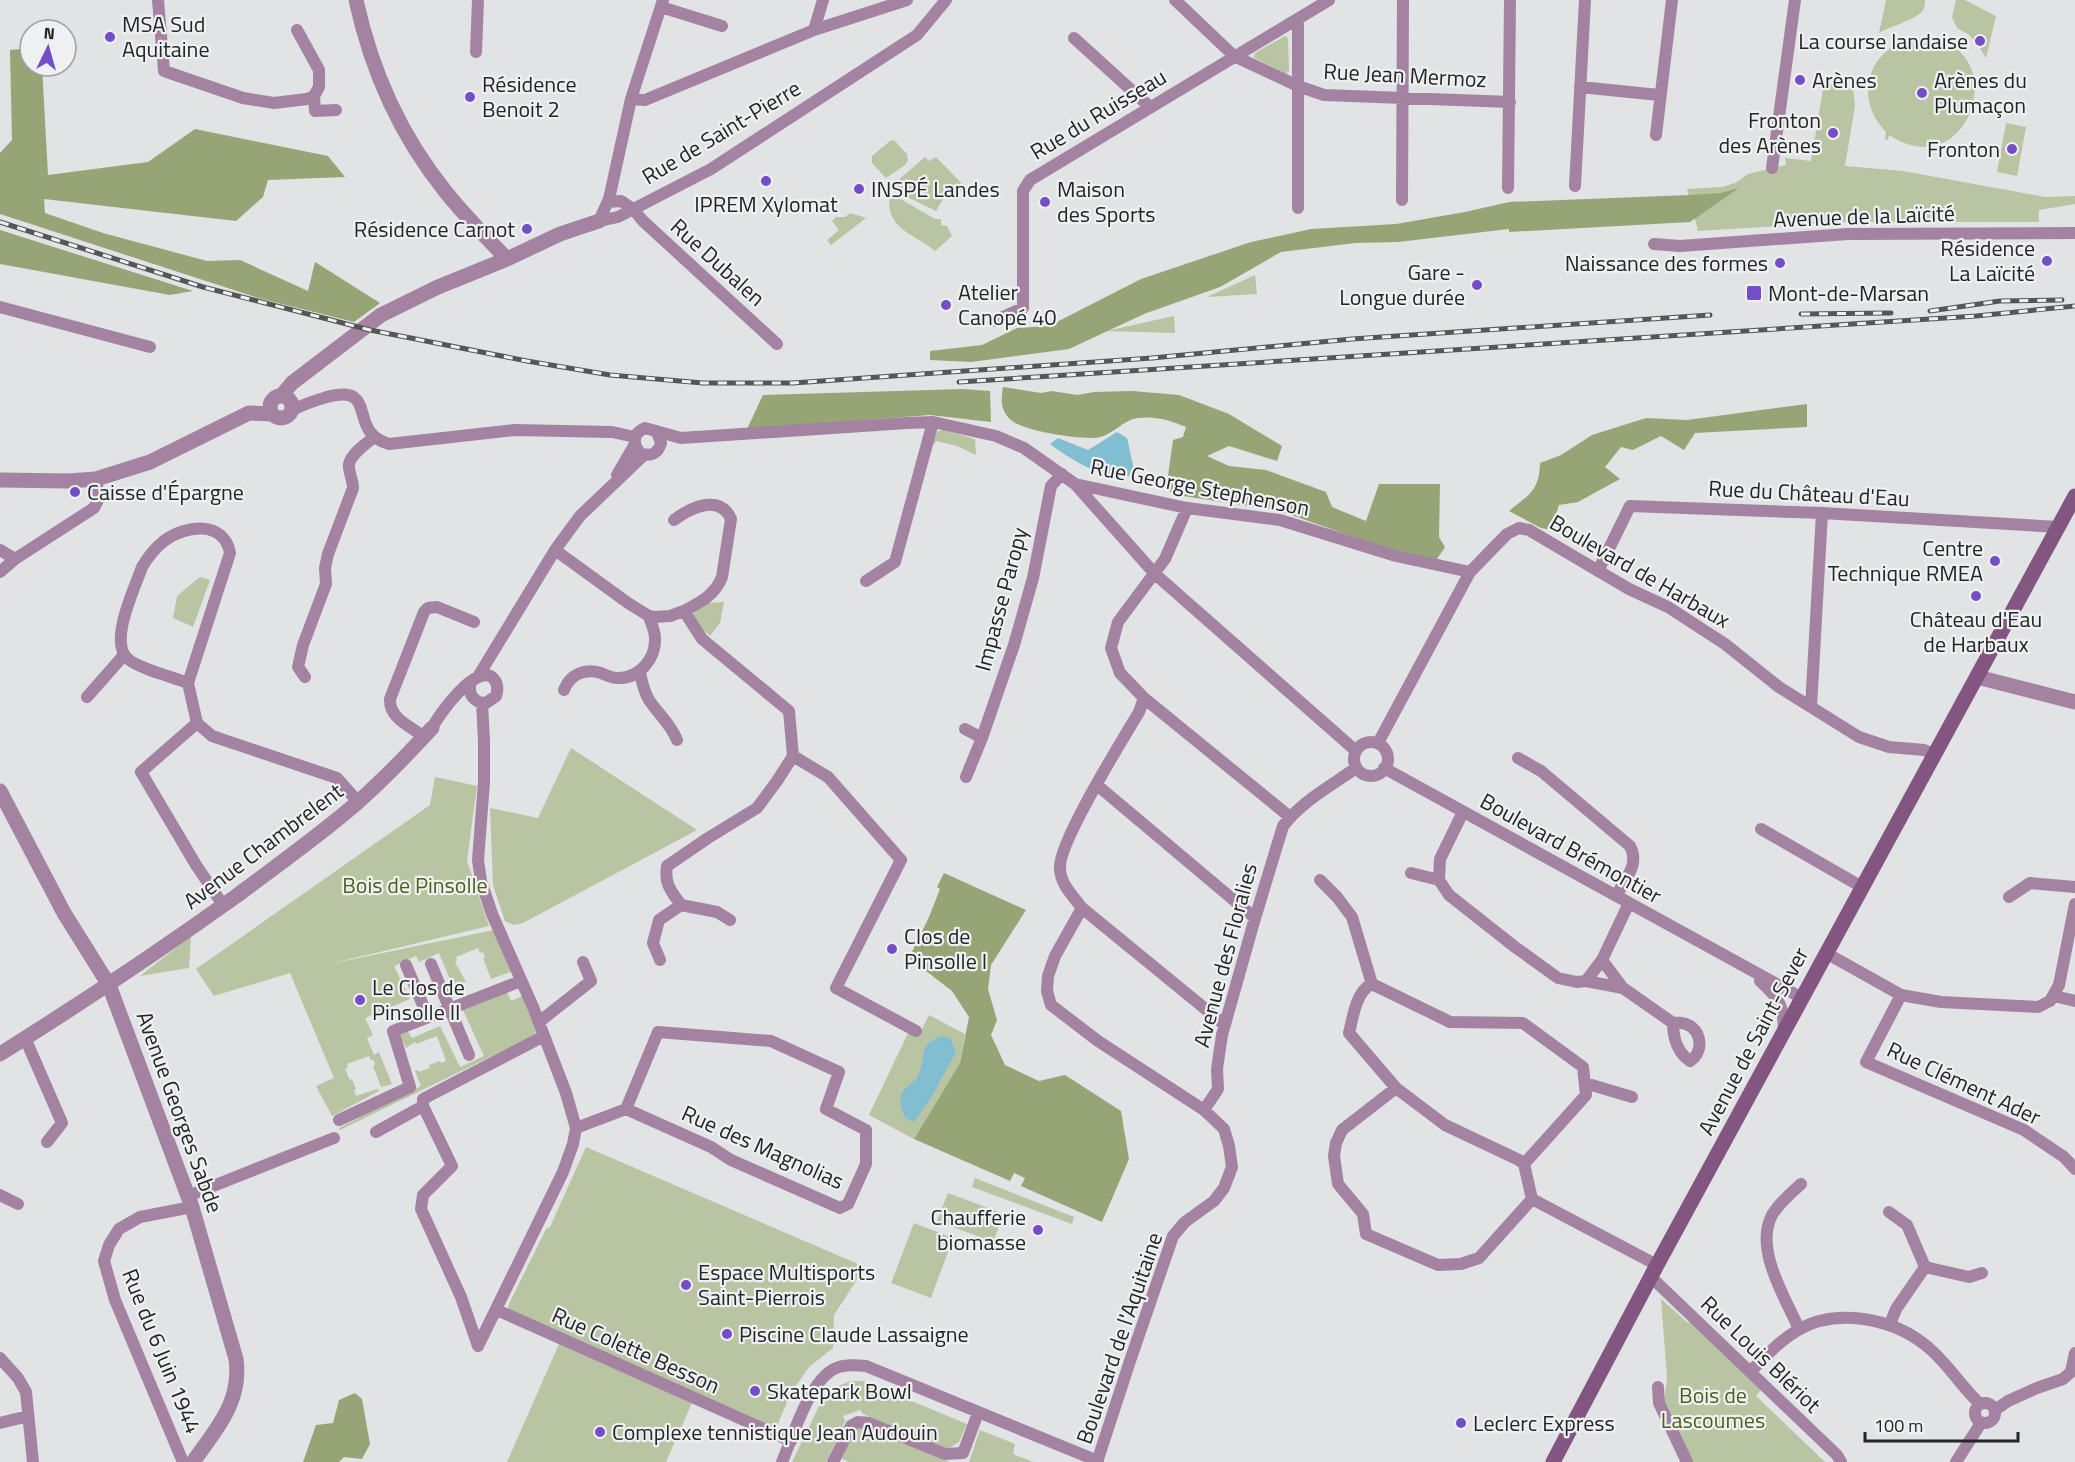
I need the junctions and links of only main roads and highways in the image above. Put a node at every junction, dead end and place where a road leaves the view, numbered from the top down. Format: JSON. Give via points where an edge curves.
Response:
{"nodes":[{"id":1,"x":2075,"y":496,"type":"edge"},
{"id":2,"x":1571,"y":1425,"type":"junction"},
{"id":3,"x":1546,"y":1462,"type":"edge"},
{"id":4,"x":1552,"y":1462,"type":"edge"}],
"edges":[{"from":1,"to":2,"type":"main road","name":"Avenue de Saint-Sever"},
{"from":2,"to":3,"type":"main road","name":"Avenue de Saint-Sever"},
{"from":2,"to":4,"type":"main road","name":"Avenue de Saint-Sever"}]}
